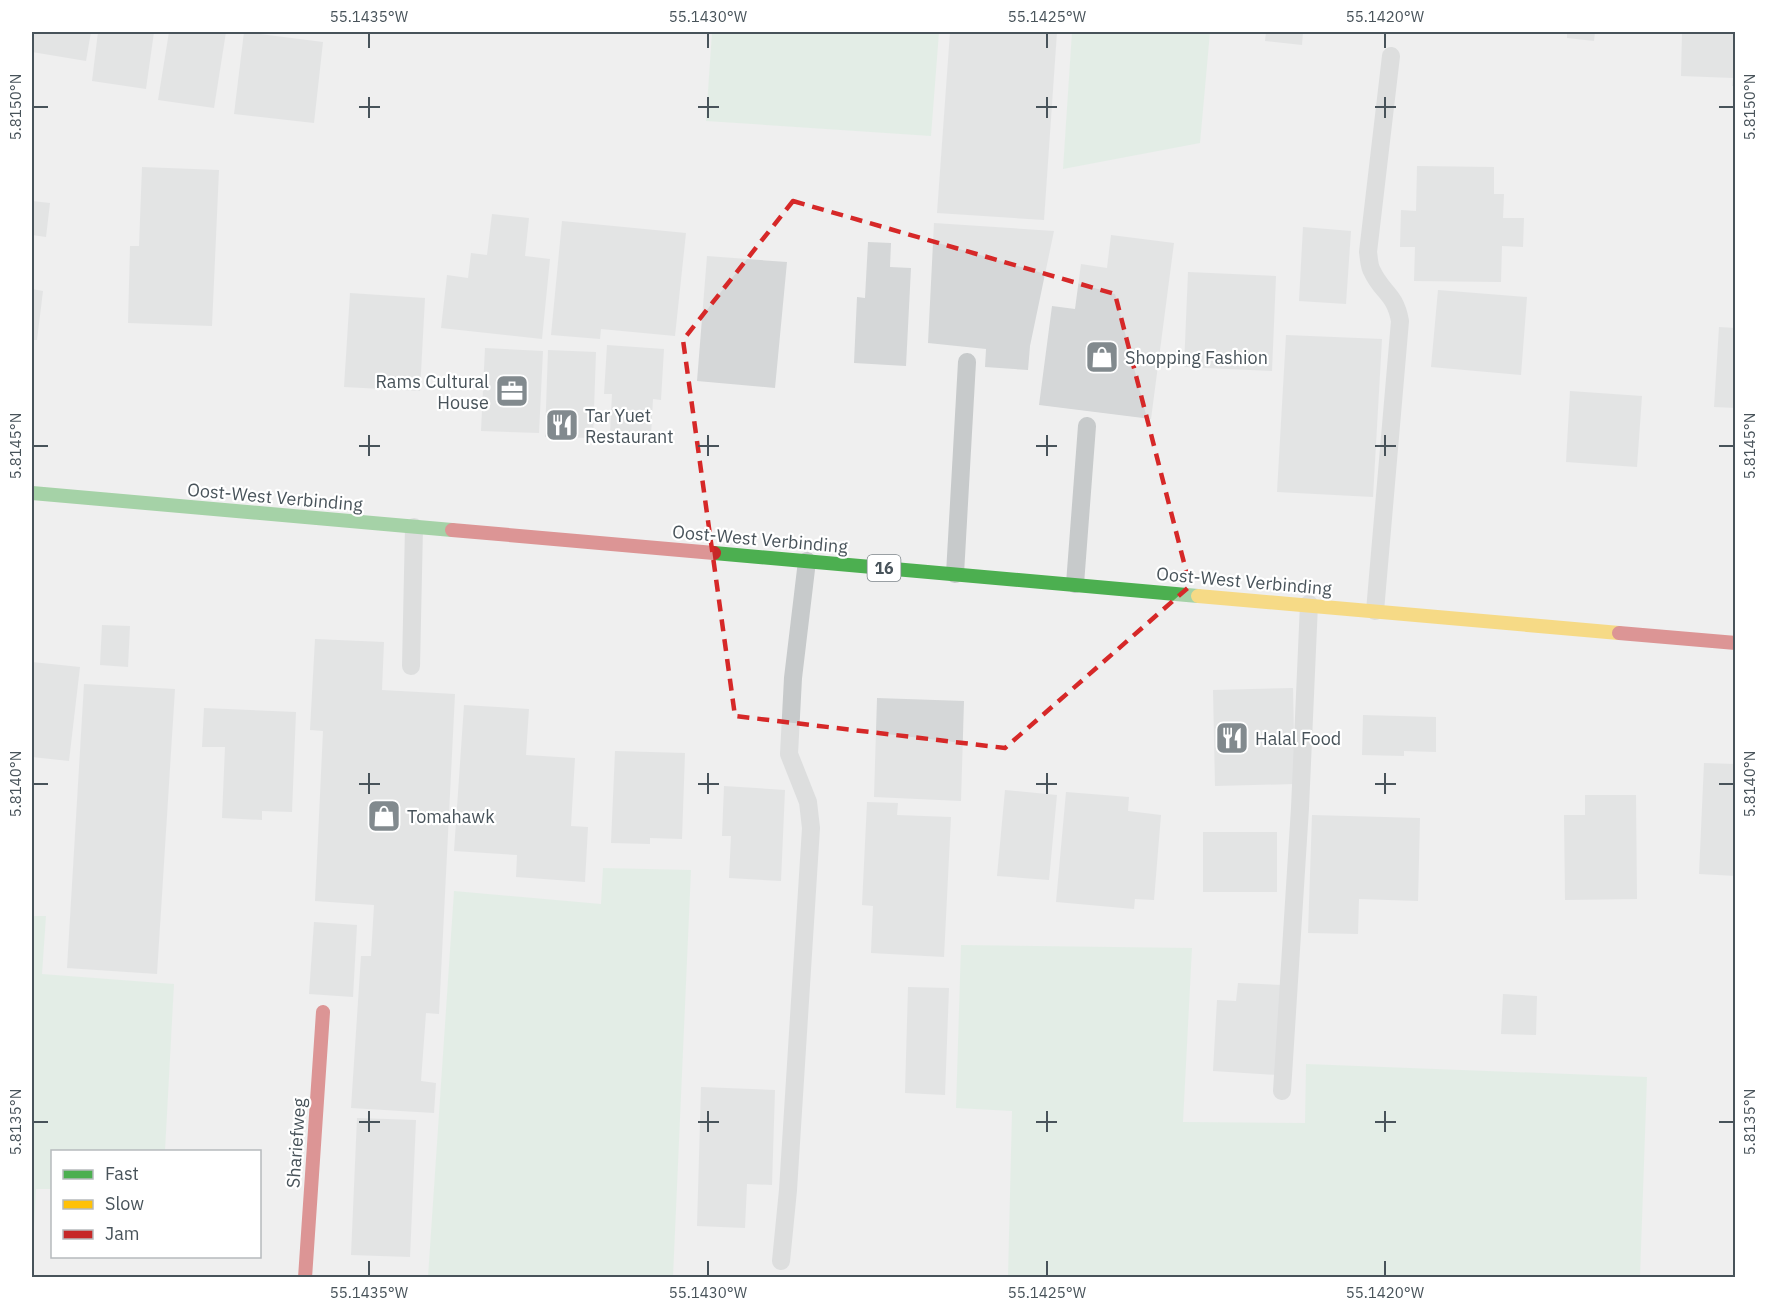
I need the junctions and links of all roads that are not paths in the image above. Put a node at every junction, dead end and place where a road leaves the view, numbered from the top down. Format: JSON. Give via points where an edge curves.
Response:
{"nodes":[{"id":1,"x":1391,"y":56,"type":"dead end"},
{"id":2,"x":967,"y":362,"type":"dead end"},
{"id":3,"x":1087,"y":426,"type":"dead end"},
{"id":4,"x":32,"y":493,"type":"edge"},
{"id":5,"x":414,"y":527,"type":"junction"},
{"id":6,"x":807,"y":561,"type":"junction"},
{"id":7,"x":955,"y":574,"type":"junction"},
{"id":8,"x":1074,"y":584,"type":"junction"},
{"id":9,"x":1309,"y":604,"type":"junction"},
{"id":10,"x":1375,"y":611,"type":"junction"},
{"id":11,"x":1736,"y":642,"type":"edge"},
{"id":12,"x":411,"y":666,"type":"dead end"},
{"id":13,"x":323,"y":1012,"type":"dead end"},
{"id":14,"x":1282,"y":1091,"type":"dead end"},
{"id":15,"x":781,"y":1261,"type":"dead end"},
{"id":16,"x":305,"y":1278,"type":"edge"}],
"edges":[{"from":1,"to":10,"type":"lane","via":[[1368,252],[1371,269],[1392,296],[1400,321]]},
{"from":2,"to":7,"type":"lane"},
{"from":3,"to":8,"type":"lane"},
{"from":4,"to":5,"type":"main road","name":"Oost-West Verbinding","number":"16"},
{"from":5,"to":6,"type":"main road","name":"Oost-West Verbinding","number":"16"},
{"from":5,"to":12,"type":"lane"},
{"from":6,"to":7,"type":"main road","name":"Oost-West Verbinding","number":"16"},
{"from":6,"to":15,"type":"lane","via":[[793,678],[789,754],[808,802],[811,828]]},
{"from":7,"to":8,"type":"main road","name":"Oost-West Verbinding","number":"16"},
{"from":8,"to":9,"type":"main road","name":"Oost-West Verbinding","number":"16"},
{"from":9,"to":10,"type":"main road","name":"Oost-West Verbinding","number":"16"},
{"from":9,"to":14,"type":"lane"},
{"from":10,"to":11,"type":"main road","name":"Oost-West Verbinding","number":"16"},
{"from":13,"to":16,"type":"main road","name":"Shariefweg"}]}
